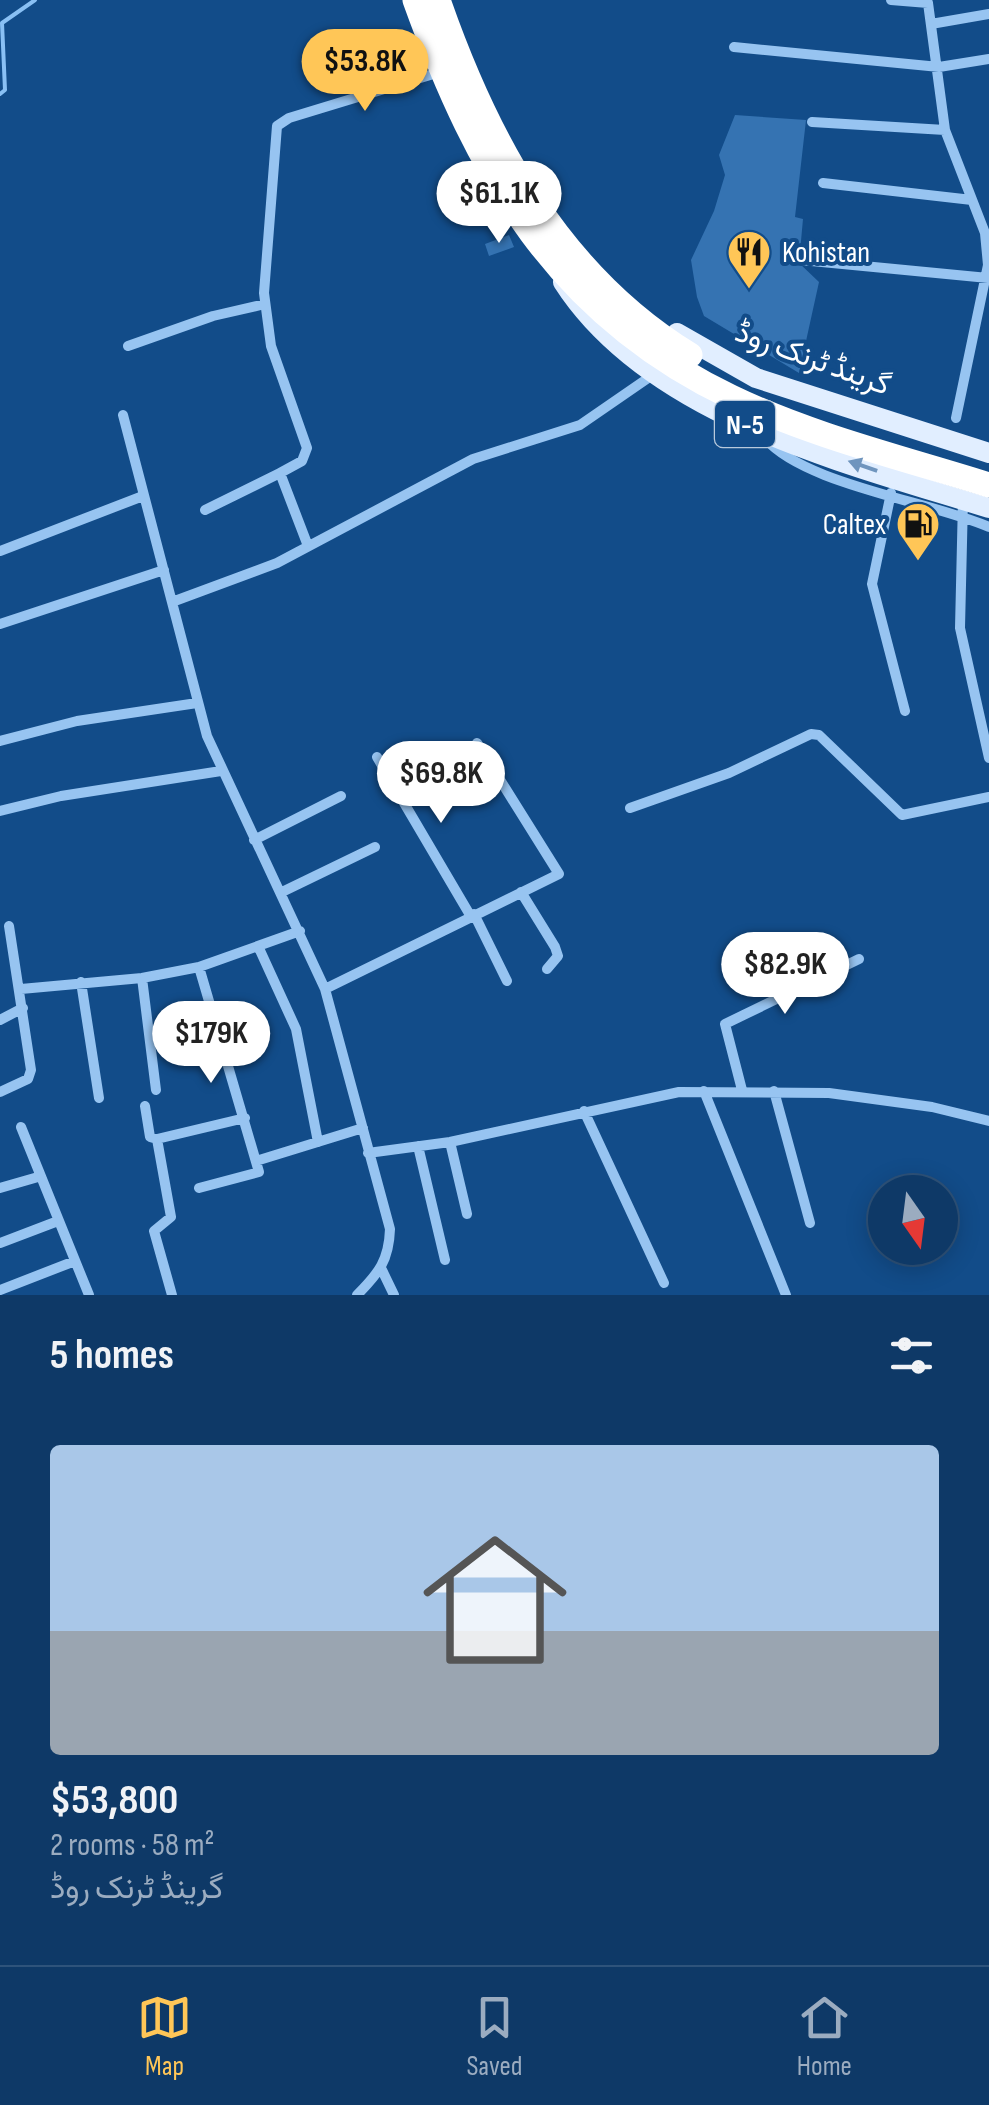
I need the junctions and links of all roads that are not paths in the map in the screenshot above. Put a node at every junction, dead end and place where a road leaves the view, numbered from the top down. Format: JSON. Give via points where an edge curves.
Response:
{"nodes":[{"id":1,"x":415,"y":0,"type":"edge"},
{"id":2,"x":438,"y":0,"type":"edge"},
{"id":3,"x":891,"y":0,"type":"edge"},
{"id":4,"x":928,"y":2,"type":"edge"},
{"id":5,"x":989,"y":14,"type":"edge"},
{"id":6,"x":932,"y":24,"type":"junction"},
{"id":7,"x":734,"y":47,"type":"dead end"},
{"id":8,"x":989,"y":59,"type":"edge"},
{"id":9,"x":939,"y":67,"type":"junction"},
{"id":10,"x":450,"y":68,"type":"junction"},
{"id":11,"x":812,"y":122,"type":"dead end"},
{"id":12,"x":944,"y":130,"type":"junction"},
{"id":13,"x":823,"y":183,"type":"dead end"},
{"id":14,"x":972,"y":200,"type":"junction"},
{"id":15,"x":988,"y":247,"type":"edge"},
{"id":16,"x":559,"y":256,"type":"junction"},
{"id":17,"x":801,"y":260,"type":"dead end"},
{"id":18,"x":988,"y":278,"type":"edge"},
{"id":19,"x":265,"y":304,"type":"junction"},
{"id":20,"x":128,"y":346,"type":"dead end"},
{"id":21,"x":655,"y":373,"type":"junction"},
{"id":22,"x":124,"y":415,"type":"dead end"},
{"id":23,"x":956,"y":418,"type":"dead end"},
{"id":24,"x":760,"y":431,"type":"junction"},
{"id":25,"x":989,"y":453,"type":"edge"},
{"id":26,"x":989,"y":470,"type":"edge"},
{"id":27,"x":280,"y":473,"type":"junction"},
{"id":28,"x":989,"y":484,"type":"edge"},
{"id":29,"x":891,"y":493,"type":"junction"},
{"id":30,"x":142,"y":496,"type":"junction"},
{"id":31,"x":964,"y":508,"type":"junction"},
{"id":32,"x":989,"y":508,"type":"edge"},
{"id":33,"x":205,"y":510,"type":"dead end"},
{"id":34,"x":989,"y":526,"type":"edge"},
{"id":35,"x":308,"y":546,"type":"junction"},
{"id":36,"x":0,"y":551,"type":"edge"},
{"id":37,"x":164,"y":570,"type":"junction"},
{"id":38,"x":172,"y":602,"type":"junction"},
{"id":39,"x":0,"y":624,"type":"edge"},
{"id":40,"x":197,"y":704,"type":"junction"},
{"id":41,"x":905,"y":710,"type":"dead end"},
{"id":42,"x":0,"y":741,"type":"edge"},
{"id":43,"x":478,"y":743,"type":"dead end"},
{"id":44,"x":377,"y":756,"type":"dead end"},
{"id":45,"x":989,"y":758,"type":"edge"},
{"id":46,"x":221,"y":771,"type":"junction"},
{"id":47,"x":341,"y":796,"type":"dead end"},
{"id":48,"x":989,"y":797,"type":"edge"},
{"id":49,"x":630,"y":808,"type":"dead end"},
{"id":50,"x":0,"y":812,"type":"edge"},
{"id":51,"x":254,"y":840,"type":"junction"},
{"id":52,"x":374,"y":847,"type":"dead end"},
{"id":53,"x":282,"y":892,"type":"junction"},
{"id":54,"x":521,"y":892,"type":"junction"},
{"id":55,"x":472,"y":915,"type":"junction"},
{"id":56,"x":10,"y":926,"type":"dead end"},
{"id":57,"x":300,"y":931,"type":"junction"},
{"id":58,"x":258,"y":946,"type":"junction"},
{"id":59,"x":859,"y":960,"type":"dead end"},
{"id":60,"x":199,"y":967,"type":"junction"},
{"id":61,"x":547,"y":969,"type":"dead end"},
{"id":62,"x":142,"y":978,"type":"junction"},
{"id":63,"x":508,"y":981,"type":"dead end"},
{"id":64,"x":81,"y":982,"type":"junction"},
{"id":65,"x":325,"y":988,"type":"junction"},
{"id":66,"x":20,"y":989,"type":"junction"},
{"id":67,"x":24,"y":1008,"type":"junction"},
{"id":68,"x":0,"y":1020,"type":"edge"},
{"id":69,"x":156,"y":1090,"type":"dead end"},
{"id":70,"x":742,"y":1090,"type":"junction"},
{"id":71,"x":704,"y":1091,"type":"junction"},
{"id":72,"x":774,"y":1091,"type":"junction"},
{"id":73,"x":0,"y":1092,"type":"edge"},
{"id":74,"x":99,"y":1098,"type":"dead end"},
{"id":75,"x":145,"y":1106,"type":"dead end"},
{"id":76,"x":584,"y":1110,"type":"junction"},
{"id":77,"x":244,"y":1118,"type":"junction"},
{"id":78,"x":989,"y":1121,"type":"edge"},
{"id":79,"x":21,"y":1128,"type":"dead end"},
{"id":80,"x":363,"y":1128,"type":"junction"},
{"id":81,"x":156,"y":1139,"type":"junction"},
{"id":82,"x":318,"y":1142,"type":"junction"},
{"id":83,"x":450,"y":1142,"type":"junction"},
{"id":84,"x":418,"y":1146,"type":"junction"},
{"id":85,"x":368,"y":1153,"type":"junction"},
{"id":86,"x":256,"y":1161,"type":"junction"},
{"id":87,"x":38,"y":1177,"type":"junction"},
{"id":88,"x":0,"y":1188,"type":"edge"},
{"id":89,"x":199,"y":1188,"type":"dead end"},
{"id":90,"x":467,"y":1214,"type":"dead end"},
{"id":91,"x":58,"y":1221,"type":"junction"},
{"id":92,"x":810,"y":1223,"type":"dead end"},
{"id":93,"x":0,"y":1242,"type":"edge"},
{"id":94,"x":445,"y":1260,"type":"dead end"},
{"id":95,"x":76,"y":1261,"type":"junction"},
{"id":96,"x":382,"y":1270,"type":"junction"},
{"id":97,"x":664,"y":1282,"type":"dead end"},
{"id":98,"x":0,"y":1290,"type":"edge"},
{"id":99,"x":89,"y":1295,"type":"edge"},
{"id":100,"x":172,"y":1295,"type":"edge"},
{"id":101,"x":357,"y":1295,"type":"edge"},
{"id":102,"x":394,"y":1295,"type":"edge"},
{"id":103,"x":786,"y":1295,"type":"edge"}],
"edges":[{"from":1,"to":10,"type":"highway","name":"گرینڈ ٹرنک روڈ","number":"N-5"},
{"from":2,"to":10,"type":"highway","name":"گرینڈ ٹرنک روڈ","number":"N-5"},
{"from":3,"to":4,"type":"street"},
{"from":4,"to":6,"type":"street"},
{"from":5,"to":6,"type":"street"},
{"from":6,"to":9,"type":"street"},
{"from":7,"to":9,"type":"street"},
{"from":8,"to":9,"type":"street"},
{"from":9,"to":12,"type":"street"},
{"from":10,"to":16,"type":"highway","name":"گرینڈ ٹرنک روڈ","number":"N-5"},
{"from":10,"to":19,"type":"street","via":[[277,126]]},
{"from":11,"to":12,"type":"street"},
{"from":12,"to":14,"type":"street"},
{"from":13,"to":14,"type":"street"},
{"from":14,"to":15,"type":"street"},
{"from":15,"to":18,"type":"street"},
{"from":16,"to":21,"type":"main road","name":"گرینڈ ٹرنک روڈ","number":"N-5","via":[[586,318]]},
{"from":16,"to":25,"type":"main road","name":"گرینڈ ٹرنک روڈ","number":"N-5","via":[[756,378]]},
{"from":16,"to":26,"type":"highway","via":[[636,318],[732,380]]},
{"from":16,"to":28,"type":"highway","via":[[641,344],[730,397]]},
{"from":17,"to":18,"type":"street"},
{"from":18,"to":23,"type":"street"},
{"from":19,"to":20,"type":"street"},
{"from":19,"to":27,"type":"street","via":[[271,346],[307,448],[302,461]]},
{"from":21,"to":24,"type":"main road","name":"گرینڈ ٹرنک روڈ","number":"N-5"},
{"from":21,"to":35,"type":"street","via":[[580,424],[430,478]]},
{"from":22,"to":30,"type":"street"},
{"from":24,"to":29,"type":"street","via":[[774,450],[806,469]]},
{"from":31,"to":24,"type":"main road","name":"گرینڈ ٹرنک روڈ","number":"N-5","one_way":true},
{"from":27,"to":33,"type":"street"},
{"from":27,"to":35,"type":"street"},
{"from":29,"to":31,"type":"street"},
{"from":29,"to":41,"type":"street","via":[[872,584]]},
{"from":30,"to":36,"type":"street"},
{"from":30,"to":37,"type":"street"},
{"from":31,"to":32,"type":"main road","name":"گرینڈ ٹرنک روڈ","number":"N-5"},
{"from":31,"to":34,"type":"street"},
{"from":31,"to":45,"type":"street","via":[[960,628]]},
{"from":35,"to":38,"type":"street","via":[[225,586]]},
{"from":37,"to":38,"type":"street"},
{"from":37,"to":39,"type":"street"},
{"from":38,"to":40,"type":"street"},
{"from":40,"to":42,"type":"street","via":[[77,721]]},
{"from":40,"to":46,"type":"street"},
{"from":43,"to":54,"type":"street","via":[[559,874]]},
{"from":44,"to":55,"type":"street"},
{"from":46,"to":50,"type":"street"},
{"from":46,"to":51,"type":"street"},
{"from":47,"to":51,"type":"street"},
{"from":48,"to":49,"type":"street","via":[[902,816],[811,734],[729,773]]},
{"from":51,"to":53,"type":"street"},
{"from":52,"to":53,"type":"street"},
{"from":53,"to":57,"type":"street"},
{"from":54,"to":55,"type":"street"},
{"from":54,"to":61,"type":"street","via":[[558,956]]},
{"from":55,"to":63,"type":"street"},
{"from":55,"to":65,"type":"street"},
{"from":56,"to":66,"type":"street"},
{"from":57,"to":58,"type":"street"},
{"from":57,"to":65,"type":"street"},
{"from":58,"to":60,"type":"street"},
{"from":58,"to":82,"type":"street","via":[[296,1029]]},
{"from":59,"to":70,"type":"street","via":[[725,1024]]},
{"from":60,"to":62,"type":"street"},
{"from":60,"to":77,"type":"street"},
{"from":62,"to":64,"type":"street"},
{"from":62,"to":69,"type":"street"},
{"from":64,"to":66,"type":"street"},
{"from":64,"to":74,"type":"street"},
{"from":65,"to":80,"type":"street"},
{"from":66,"to":67,"type":"street"},
{"from":67,"to":68,"type":"street"},
{"from":67,"to":73,"type":"street","via":[[31,1070],[28,1079]]},
{"from":70,"to":71,"type":"street"},
{"from":70,"to":72,"type":"street"},
{"from":71,"to":76,"type":"street"},
{"from":71,"to":103,"type":"street"},
{"from":72,"to":78,"type":"street","via":[[898,1102]]},
{"from":72,"to":92,"type":"street"},
{"from":75,"to":81,"type":"street"},
{"from":76,"to":83,"type":"street"},
{"from":76,"to":97,"type":"street"},
{"from":77,"to":81,"type":"street"},
{"from":77,"to":86,"type":"street"},
{"from":79,"to":87,"type":"street"},
{"from":80,"to":82,"type":"street"},
{"from":80,"to":85,"type":"street"},
{"from":81,"to":100,"type":"street","via":[[171,1217],[154,1232]]},
{"from":82,"to":86,"type":"street"},
{"from":83,"to":84,"type":"street"},
{"from":83,"to":90,"type":"street"},
{"from":84,"to":85,"type":"street"},
{"from":84,"to":94,"type":"street"},
{"from":85,"to":96,"type":"street","via":[[390,1228]]},
{"from":86,"to":89,"type":"street","via":[[259,1172]]},
{"from":87,"to":88,"type":"street"},
{"from":87,"to":91,"type":"street"},
{"from":91,"to":93,"type":"street"},
{"from":91,"to":95,"type":"street"},
{"from":95,"to":98,"type":"street"},
{"from":95,"to":99,"type":"street"},
{"from":96,"to":101,"type":"street"},
{"from":96,"to":102,"type":"street"}]}
